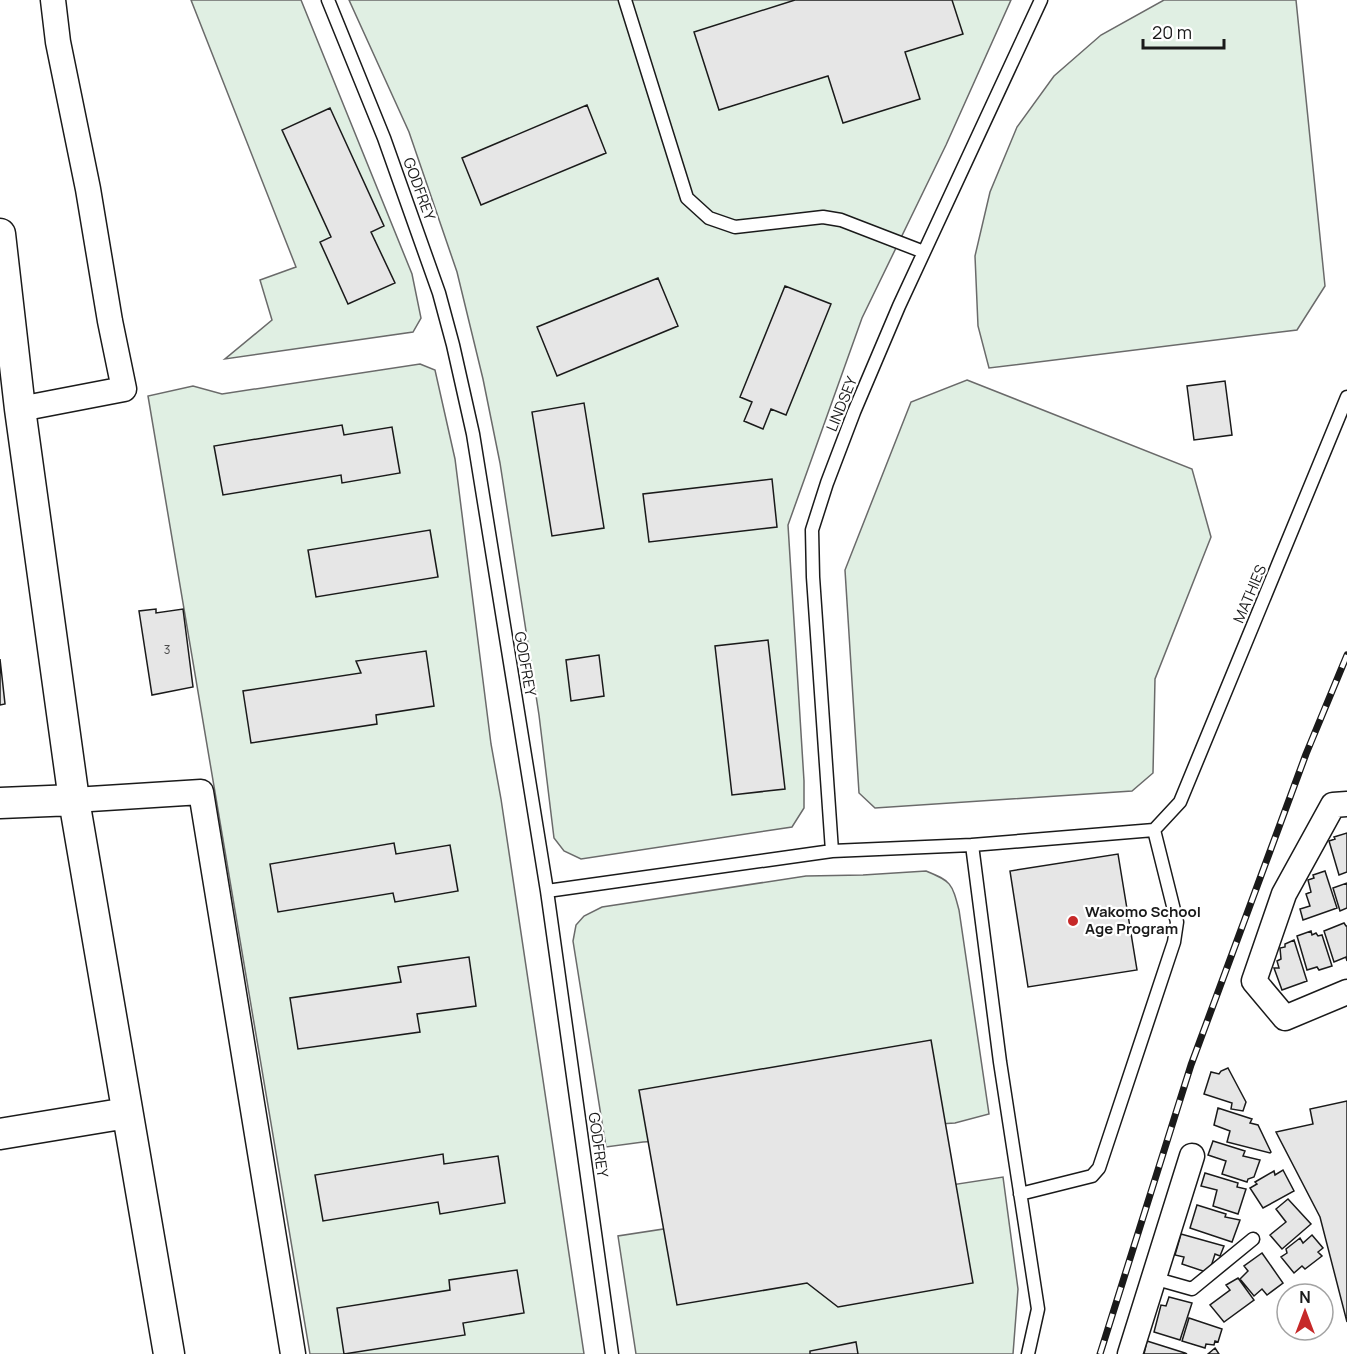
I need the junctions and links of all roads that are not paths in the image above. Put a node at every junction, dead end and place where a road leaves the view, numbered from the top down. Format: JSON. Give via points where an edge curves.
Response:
{"nodes":[{"id":1,"x":53,"y":0,"type":"edge"},
{"id":2,"x":328,"y":0,"type":"edge"},
{"id":3,"x":624,"y":0,"type":"edge"},
{"id":4,"x":1041,"y":0,"type":"edge"},
{"id":5,"x":0,"y":234,"type":"edge"},
{"id":6,"x":924,"y":252,"type":"junction"},
{"id":7,"x":1347,"y":397,"type":"edge"},
{"id":8,"x":20,"y":409,"type":"junction"},
{"id":9,"x":74,"y":800,"type":"junction"},
{"id":10,"x":0,"y":803,"type":"edge"},
{"id":11,"x":1347,"y":804,"type":"edge"},
{"id":12,"x":1154,"y":830,"type":"junction"},
{"id":13,"x":972,"y":845,"type":"junction"},
{"id":14,"x":832,"y":851,"type":"junction"},
{"id":15,"x":547,"y":891,"type":"junction"},
{"id":16,"x":1347,"y":992,"type":"edge"},
{"id":17,"x":127,"y":1113,"type":"junction"},
{"id":18,"x":0,"y":1134,"type":"edge"},
{"id":19,"x":1192,"y":1156,"type":"dead end"},
{"id":20,"x":1020,"y":1194,"type":"junction"},
{"id":21,"x":1253,"y":1239,"type":"dead end"},
{"id":22,"x":1153,"y":1278,"type":"junction"},
{"id":23,"x":169,"y":1354,"type":"edge"},
{"id":24,"x":293,"y":1354,"type":"edge"},
{"id":25,"x":612,"y":1354,"type":"edge"},
{"id":26,"x":1028,"y":1354,"type":"edge"},
{"id":27,"x":1130,"y":1354,"type":"edge"}],
"edges":[{"from":1,"to":8,"type":"street","via":[[124,389]]},
{"from":2,"to":15,"type":"lane","name":"GODFREY","via":[[404,193],[453,345],[472,434]]},
{"from":3,"to":6,"type":"lane","via":[[687,198],[709,218],[735,227],[823,217]]},
{"from":4,"to":6,"type":"lane","name":"LINDSEY"},
{"from":5,"to":8,"type":"street"},
{"from":6,"to":14,"type":"lane","name":"LINDSEY","via":[[855,411],[812,530]]},
{"from":7,"to":12,"type":"lane","name":"MATHIES","via":[[1180,802]]},
{"from":8,"to":9,"type":"street"},
{"from":9,"to":10,"type":"street"},
{"from":9,"to":17,"type":"street"},
{"from":9,"to":24,"type":"street","via":[[201,792]]},
{"from":11,"to":16,"type":"street","via":[[1334,805],[1284,894],[1254,981],[1285,1018]]},
{"from":12,"to":13,"type":"lane"},
{"from":12,"to":20,"type":"lane","via":[[1177,922],[1174,942],[1099,1168],[1092,1176]]},
{"from":13,"to":14,"type":"lane"},
{"from":13,"to":20,"type":"lane"},
{"from":14,"to":15,"type":"lane"},
{"from":15,"to":25,"type":"lane","name":"GODFREY"},
{"from":17,"to":18,"type":"street"},
{"from":17,"to":23,"type":"street"},
{"from":19,"to":22,"type":"street"},
{"from":20,"to":26,"type":"lane","via":[[1038,1309]]},
{"from":21,"to":22,"type":"lane","via":[[1192,1290]]},
{"from":22,"to":27,"type":"street"}]}
